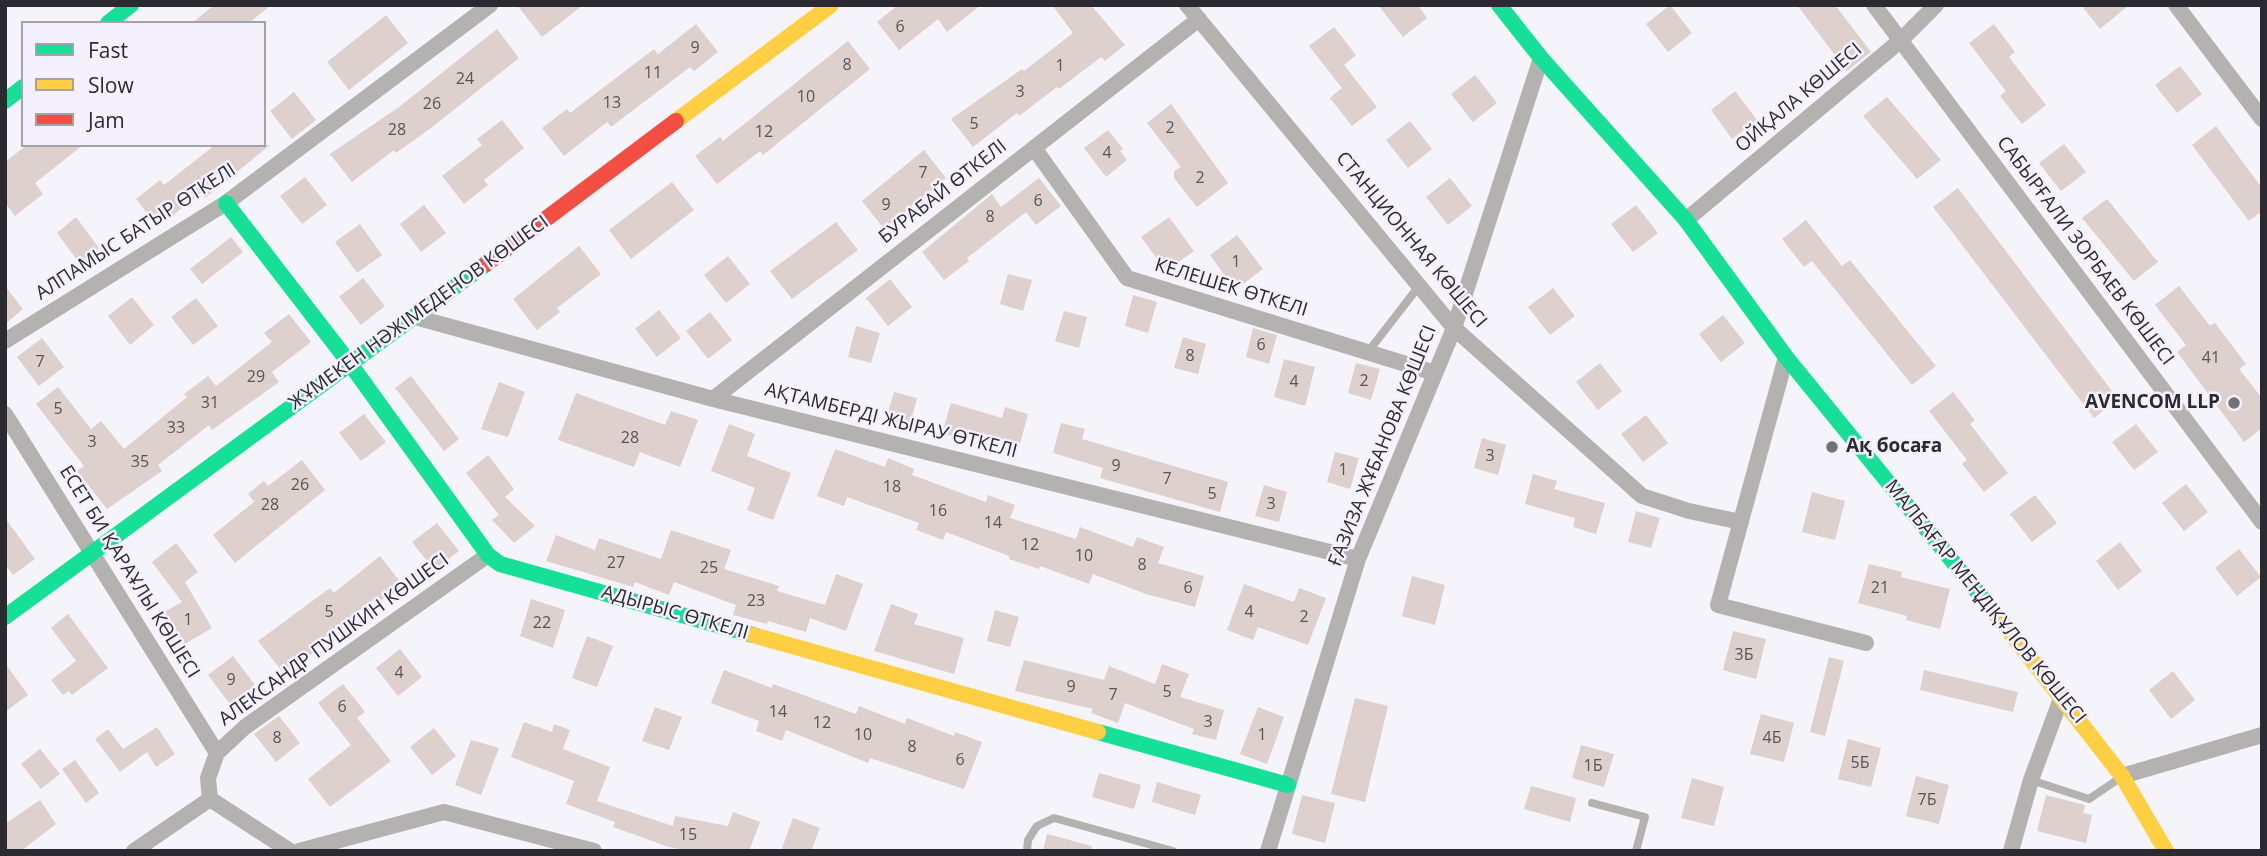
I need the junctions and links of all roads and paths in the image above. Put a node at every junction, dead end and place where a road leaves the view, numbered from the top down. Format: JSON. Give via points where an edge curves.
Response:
{"nodes":[{"id":1,"x":131,"y":5,"type":"edge"},
{"id":2,"x":490,"y":5,"type":"edge"},
{"id":3,"x":831,"y":5,"type":"edge"},
{"id":4,"x":1187,"y":5,"type":"edge"},
{"id":5,"x":1499,"y":5,"type":"edge"},
{"id":6,"x":1874,"y":5,"type":"edge"},
{"id":7,"x":1936,"y":5,"type":"edge"},
{"id":8,"x":2176,"y":5,"type":"edge"},
{"id":9,"x":1199,"y":19,"type":"junction"},
{"id":10,"x":111,"y":21,"type":"edge"},
{"id":11,"x":1901,"y":40,"type":"junction"},
{"id":12,"x":1541,"y":58,"type":"junction"},
{"id":13,"x":21,"y":89,"type":"edge"},
{"id":14,"x":5,"y":101,"type":"edge"},
{"id":15,"x":2262,"y":119,"type":"edge"},
{"id":16,"x":1034,"y":148,"type":"junction"},
{"id":17,"x":226,"y":203,"type":"junction"},
{"id":18,"x":1686,"y":220,"type":"junction"},
{"id":19,"x":1419,"y":286,"type":"junction"},
{"id":20,"x":415,"y":317,"type":"junction"},
{"id":21,"x":1454,"y":328,"type":"junction"},
{"id":22,"x":5,"y":341,"type":"edge"},
{"id":23,"x":1368,"y":352,"type":"junction"},
{"id":24,"x":1786,"y":358,"type":"junction"},
{"id":25,"x":351,"y":365,"type":"junction"},
{"id":26,"x":1435,"y":373,"type":"junction"},
{"id":27,"x":713,"y":398,"type":"junction"},
{"id":28,"x":5,"y":414,"type":"edge"},
{"id":29,"x":2262,"y":522,"type":"edge"},
{"id":30,"x":1741,"y":523,"type":"junction"},
{"id":31,"x":91,"y":551,"type":"junction"},
{"id":32,"x":488,"y":555,"type":"junction"},
{"id":33,"x":1358,"y":559,"type":"junction"},
{"id":34,"x":5,"y":617,"type":"edge"},
{"id":35,"x":1866,"y":643,"type":"dead end"},
{"id":36,"x":2062,"y":696,"type":"junction"},
{"id":37,"x":2262,"y":735,"type":"edge"},
{"id":38,"x":217,"y":753,"type":"junction"},
{"id":39,"x":2122,"y":776,"type":"junction"},
{"id":40,"x":2031,"y":780,"type":"junction"},
{"id":41,"x":1288,"y":785,"type":"junction"},
{"id":42,"x":209,"y":799,"type":"junction"},
{"id":43,"x":1592,"y":803,"type":"dead end"},
{"id":44,"x":577,"y":849,"type":"edge"},
{"id":45,"x":134,"y":851,"type":"edge"},
{"id":46,"x":290,"y":851,"type":"edge"},
{"id":47,"x":299,"y":851,"type":"edge"},
{"id":48,"x":594,"y":851,"type":"edge"},
{"id":49,"x":1027,"y":851,"type":"edge"},
{"id":50,"x":1173,"y":851,"type":"edge"},
{"id":51,"x":1268,"y":851,"type":"edge"},
{"id":52,"x":1636,"y":851,"type":"edge"},
{"id":53,"x":2011,"y":851,"type":"edge"},
{"id":54,"x":2166,"y":851,"type":"edge"}],
"edges":[{"from":1,"to":10,"type":"street"},
{"from":2,"to":17,"type":"street","name":"АЛПАМЫС БАТЫР ӨТКЕЛІ"},
{"from":3,"to":20,"type":"street","name":"ЖҰМЕКЕН НӘЖІМЕДЕНОВ КӨШЕСІ"},
{"from":4,"to":9,"type":"street","name":"СТАНЦИОННАЯ КӨШЕСІ"},
{"from":5,"to":12,"type":"street","name":"МАЛБАҒАР МЕҢДІҚҰЛОВ КӨШЕСІ"},
{"from":6,"to":11,"type":"street","name":"САБЫРҒАЛИ ЗОРБАЕВ КӨШЕСІ"},
{"from":7,"to":11,"type":"street","name":"ОЙҚАЛА КӨШЕСІ"},
{"from":8,"to":15,"type":"street"},
{"from":9,"to":16,"type":"street","name":"БУРАБАЙ ӨТКЕЛІ"},
{"from":9,"to":19,"type":"street","name":"СТАНЦИОННАЯ КӨШЕСІ"},
{"from":11,"to":18,"type":"street","name":"ОЙҚАЛА КӨШЕСІ"},
{"from":11,"to":29,"type":"street","name":"САБЫРҒАЛИ ЗОРБАЕВ КӨШЕСІ"},
{"from":12,"to":18,"type":"street","name":"МАЛБАҒАР МЕҢДІҚҰЛОВ КӨШЕСІ"},
{"from":12,"to":21,"type":"street","name":"ҒАЗИЗА ЖҰБАНОВА КӨШЕСІ"},
{"from":13,"to":14,"type":"street"},
{"from":16,"to":23,"type":"street","name":"КЕЛЕШЕК ӨТКЕЛІ","via":[[1127,278]]},
{"from":16,"to":27,"type":"street","name":"БУРАБАЙ ӨТКЕЛІ"},
{"from":17,"to":22,"type":"street","name":"АЛПАМЫС БАТЫР ӨТКЕЛІ"},
{"from":17,"to":25,"type":"street","name":"АДЫРЫС ӨТКЕЛІ"},
{"from":18,"to":24,"type":"street","name":"МАЛБАҒАР МЕҢДІҚҰЛОВ КӨШЕСІ"},
{"from":19,"to":21,"type":"street","name":"СТАНЦИОННАЯ КӨШЕСІ"},
{"from":19,"to":23,"type":"lane"},
{"from":20,"to":25,"type":"street","name":"ЖҰМЕКЕН НӘЖІМЕДЕНОВ КӨШЕСІ"},
{"from":20,"to":27,"type":"street","name":"АҚТАМБЕРДІ ЖЫРАУ ӨТКЕЛІ"},
{"from":21,"to":26,"type":"street","name":"ҒАЗИЗА ЖҰБАНОВА КӨШЕСІ"},
{"from":21,"to":30,"type":"street","name":"СТАНЦИОННАЯ КӨШЕСІ","via":[[1642,496]]},
{"from":23,"to":26,"type":"street","name":"КЕЛЕШЕК ӨТКЕЛІ"},
{"from":24,"to":30,"type":"street"},
{"from":24,"to":36,"type":"street","name":"МАЛБАҒАР МЕҢДІҚҰЛОВ КӨШЕСІ"},
{"from":25,"to":31,"type":"street","name":"ЖҰМЕКЕН НӘЖІМЕДЕНОВ КӨШЕСІ"},
{"from":25,"to":32,"type":"street","name":"АДЫРЫС ӨТКЕЛІ"},
{"from":26,"to":33,"type":"street","name":"ҒАЗИЗА ЖҰБАНОВА КӨШЕСІ"},
{"from":27,"to":33,"type":"street","name":"АҚТАМБЕРДІ ЖЫРАУ ӨТКЕЛІ"},
{"from":28,"to":31,"type":"street","name":"ЕСЕТ БИ ҚАРАҰЛЫ КӨШЕСІ"},
{"from":30,"to":35,"type":"street","via":[[1718,604]]},
{"from":31,"to":34,"type":"street","name":"ЖҰМЕКЕН НӘЖІМЕДЕНОВ КӨШЕСІ"},
{"from":31,"to":38,"type":"street","name":"ЕСЕТ БИ ҚАРАҰЛЫ КӨШЕСІ"},
{"from":32,"to":38,"type":"street","name":"АЛЕКСАНДР ПУШКИН КӨШЕСІ","via":[[245,727]]},
{"from":32,"to":41,"type":"street","name":"АДЫРЫС ӨТКЕЛІ","via":[[513,568]]},
{"from":33,"to":41,"type":"street","name":"ҒАЗИЗА ЖҰБАНОВА КӨШЕСІ"},
{"from":36,"to":39,"type":"street","name":"МАЛБАҒАР МЕҢДІҚҰЛОВ КӨШЕСІ"},
{"from":36,"to":40,"type":"street"},
{"from":37,"to":39,"type":"street"},
{"from":38,"to":42,"type":"street","name":"АЛЕКСАНДР ПУШКИН КӨШЕСІ","via":[[208,778]]},
{"from":39,"to":40,"type":"lane","via":[[2089,799]]},
{"from":39,"to":54,"type":"street","name":"МАЛБАҒАР МЕҢДІҚҰЛОВ КӨШЕСІ"},
{"from":40,"to":53,"type":"street"},
{"from":41,"to":51,"type":"street","name":"ҒАЗИЗА ЖҰБАНОВА КӨШЕСІ"},
{"from":42,"to":45,"type":"street"},
{"from":42,"to":46,"type":"street"},
{"from":43,"to":52,"type":"lane","via":[[1645,817]]},
{"from":44,"to":47,"type":"street","via":[[444,812]]},
{"from":44,"to":48,"type":"street"},
{"from":49,"to":50,"type":"lane","via":[[1037,826],[1054,818]]}]}
